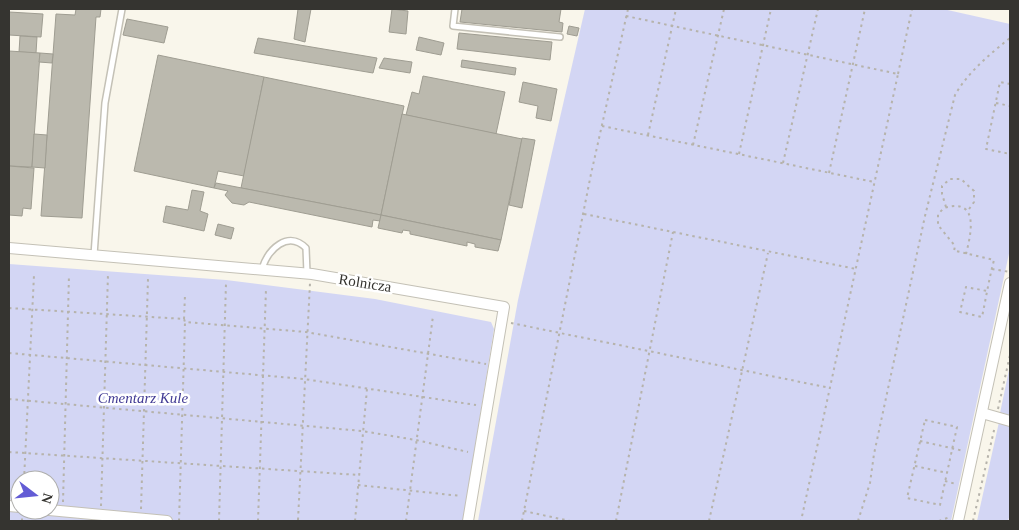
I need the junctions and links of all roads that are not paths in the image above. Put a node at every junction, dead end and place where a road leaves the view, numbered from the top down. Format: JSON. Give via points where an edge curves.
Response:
{"nodes":[{"id":1,"x":122,"y":9,"type":"edge"},
{"id":2,"x":455,"y":9,"type":"edge"},
{"id":3,"x":560,"y":37,"type":"dead end"},
{"id":4,"x":9,"y":248,"type":"edge"},
{"id":5,"x":94,"y":255,"type":"junction"},
{"id":6,"x":262,"y":269,"type":"junction"},
{"id":7,"x":309,"y":274,"type":"junction"},
{"id":8,"x":1010,"y":284,"type":"edge"},
{"id":9,"x":982,"y":412,"type":"junction"},
{"id":10,"x":1010,"y":421,"type":"edge"},
{"id":11,"x":60,"y":511,"type":"edge"},
{"id":12,"x":167,"y":521,"type":"edge"},
{"id":13,"x":468,"y":521,"type":"edge"},
{"id":14,"x":958,"y":521,"type":"edge"}],
"edges":[{"from":1,"to":5,"type":"lane","via":[[105,103]]},
{"from":2,"to":3,"type":"lane","via":[[453,26]]},
{"from":4,"to":5,"type":"street","name":"Rolnicza"},
{"from":5,"to":6,"type":"street","name":"Rolnicza"},
{"from":6,"to":7,"type":"street","name":"Rolnicza"},
{"from":6,"to":7,"type":"lane","via":[[276,248],[290,240],[299,241],[306,248]]},
{"from":7,"to":13,"type":"street","name":"Rolnicza","via":[[504,306]]},
{"from":8,"to":9,"type":"street"},
{"from":9,"to":10,"type":"street"},
{"from":9,"to":14,"type":"street"},
{"from":11,"to":12,"type":"street"}]}
